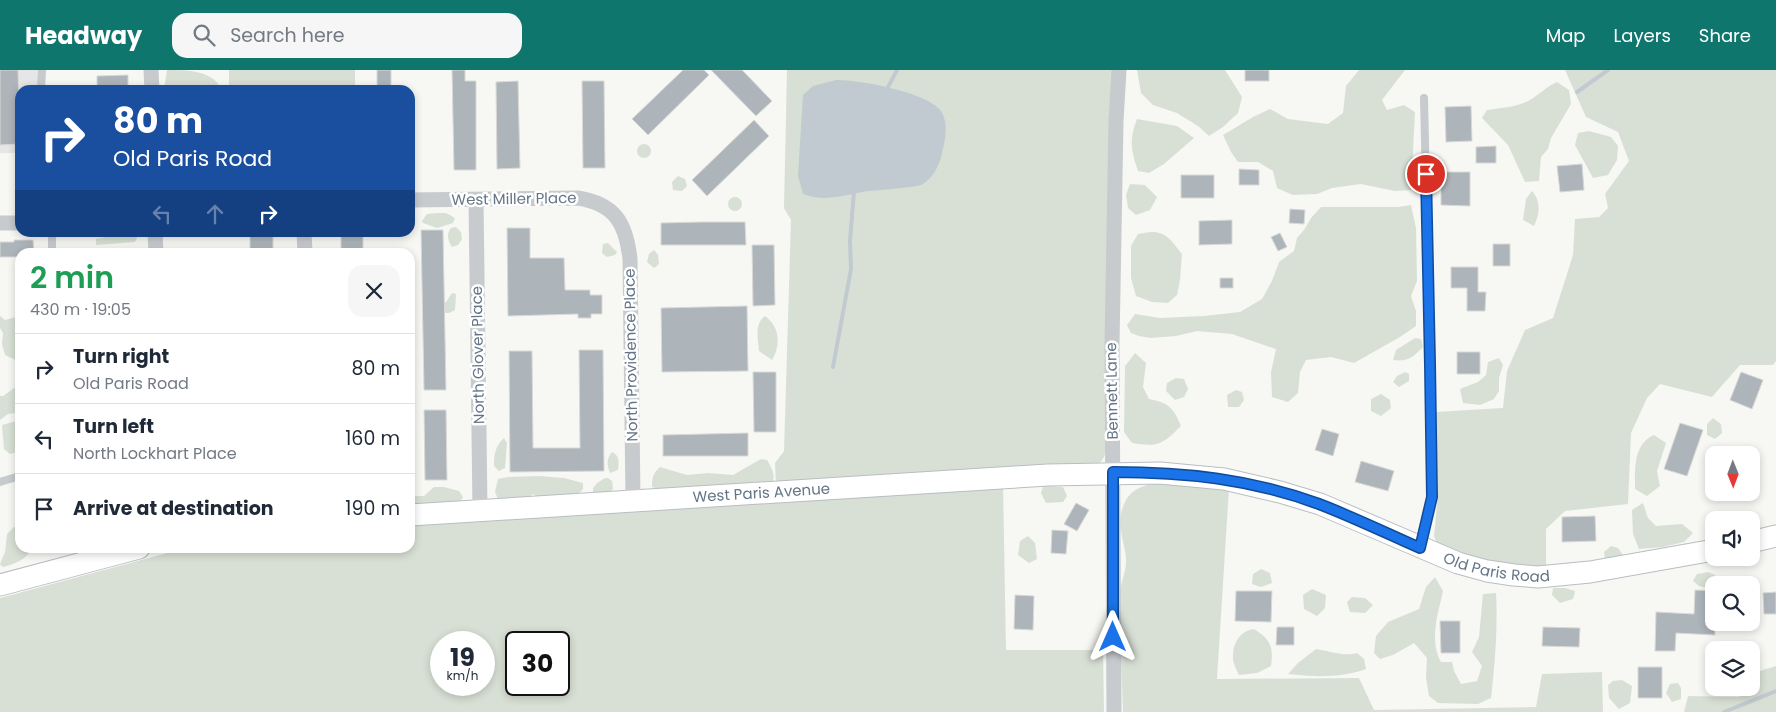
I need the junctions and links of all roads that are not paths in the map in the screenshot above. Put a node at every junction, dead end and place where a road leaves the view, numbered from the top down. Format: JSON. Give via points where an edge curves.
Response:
{"nodes":[{"id":1,"x":42,"y":70,"type":"edge"},
{"id":2,"x":151,"y":70,"type":"edge"},
{"id":3,"x":1119,"y":70,"type":"edge"},
{"id":4,"x":42,"y":85,"type":"edge"},
{"id":5,"x":152,"y":85,"type":"edge"},
{"id":6,"x":1424,"y":98,"type":"dead end"},
{"id":7,"x":415,"y":200,"type":"edge"},
{"id":8,"x":476,"y":200,"type":"junction"},
{"id":9,"x":613,"y":214,"type":"joint"},
{"id":10,"x":0,"y":223,"type":"edge"},
{"id":11,"x":15,"y":223,"type":"edge"},
{"id":12,"x":1113,"y":472,"type":"junction"},
{"id":13,"x":15,"y":478,"type":"edge"},
{"id":14,"x":0,"y":482,"type":"edge"},
{"id":15,"x":633,"y":500,"type":"junction"},
{"id":16,"x":480,"y":510,"type":"junction"},
{"id":17,"x":415,"y":515,"type":"edge"},
{"id":18,"x":1776,"y":536,"type":"edge"},
{"id":19,"x":1760,"y":540,"type":"edge"},
{"id":20,"x":1420,"y":548,"type":"junction"},
{"id":21,"x":1705,"y":552,"type":"edge"},
{"id":22,"x":120,"y":553,"type":"edge"},
{"id":23,"x":0,"y":585,"type":"edge"},
{"id":24,"x":1114,"y":712,"type":"edge"}],
"edges":[{"from":1,"to":4,"type":"lane"},
{"from":2,"to":5,"type":"street"},
{"from":3,"to":12,"type":"street","name":"Bennett Lane","via":[[1112,344]]},
{"from":6,"to":20,"type":"lane","via":[[1432,497]]},
{"from":7,"to":8,"type":"street","name":"West Miller Place"},
{"from":8,"to":9,"type":"street","name":"West Miller Place","via":[[578,198],[594,201]]},
{"from":8,"to":16,"type":"street","name":"North Glover Place"},
{"from":9,"to":15,"type":"street","name":"North Providence Place","via":[[626,234],[630,260]]},
{"from":10,"to":11,"type":"street"},
{"from":12,"to":15,"type":"main road","name":"West Paris Avenue"},
{"from":12,"to":20,"type":"main road","name":"Old Paris Road","via":[[1195,475],[1258,486],[1320,504]]},
{"from":12,"to":24,"type":"street","name":"Bennett Lane"},
{"from":13,"to":14,"type":"lane"},
{"from":15,"to":16,"type":"main road","name":"West Paris Avenue"},
{"from":16,"to":17,"type":"main road","name":"West Paris Avenue"},
{"from":18,"to":19,"type":"main road"},
{"from":20,"to":21,"type":"main road","name":"Old Paris Road","via":[[1458,564],[1514,576],[1538,577],[1590,572]]},
{"from":22,"to":23,"type":"main road"}]}
